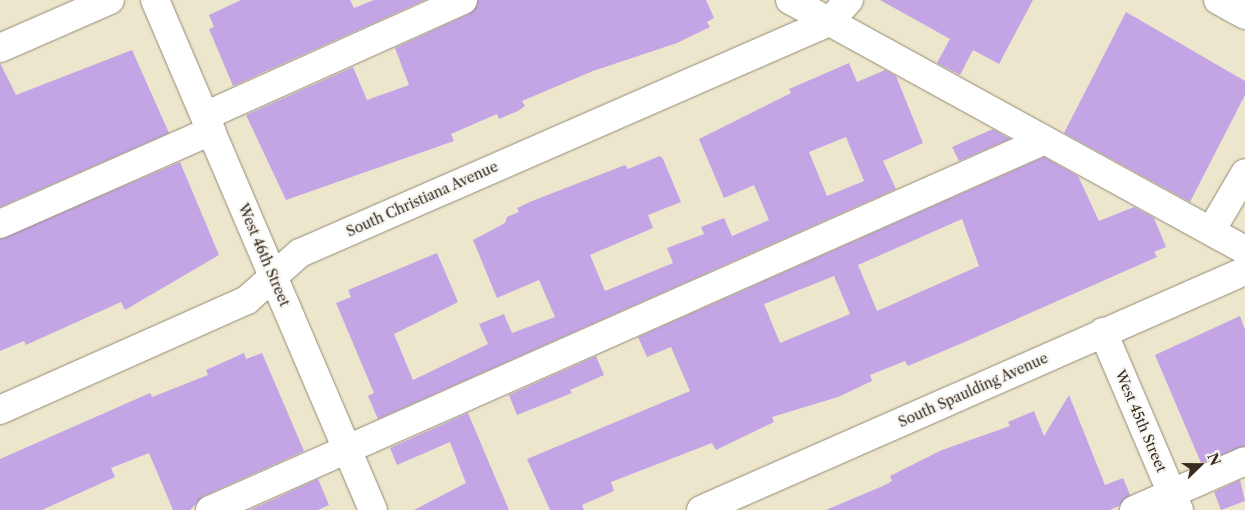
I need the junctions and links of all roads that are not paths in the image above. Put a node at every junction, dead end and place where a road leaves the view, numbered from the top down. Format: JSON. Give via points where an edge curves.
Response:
{"nodes":[{"id":1,"x":110,"y":0,"type":"edge"},
{"id":2,"x":155,"y":0,"type":"edge"},
{"id":3,"x":463,"y":0,"type":"edge"},
{"id":4,"x":790,"y":0,"type":"edge"},
{"id":5,"x":849,"y":0,"type":"edge"},
{"id":6,"x":1218,"y":0,"type":"edge"},
{"id":7,"x":1245,"y":15,"type":"edge"},
{"id":8,"x":829,"y":22,"type":"junction"},
{"id":9,"x":0,"y":48,"type":"edge"},
{"id":10,"x":208,"y":124,"type":"junction"},
{"id":11,"x":1045,"y":140,"type":"junction"},
{"id":12,"x":1245,"y":172,"type":"edge"},
{"id":13,"x":1236,"y":208,"type":"edge"},
{"id":14,"x":0,"y":224,"type":"edge"},
{"id":15,"x":1211,"y":232,"type":"junction"},
{"id":16,"x":1245,"y":250,"type":"edge"},
{"id":17,"x":1245,"y":271,"type":"edge"},
{"id":18,"x":273,"y":276,"type":"junction"},
{"id":19,"x":1103,"y":332,"type":"junction"},
{"id":20,"x":0,"y":410,"type":"edge"},
{"id":21,"x":347,"y":450,"type":"junction"},
{"id":22,"x":1245,"y":461,"type":"edge"},
{"id":23,"x":1176,"y":502,"type":"edge"},
{"id":24,"x":210,"y":510,"type":"edge"},
{"id":25,"x":373,"y":510,"type":"edge"},
{"id":26,"x":701,"y":510,"type":"edge"},
{"id":27,"x":1134,"y":510,"type":"edge"}],
"edges":[{"from":1,"to":9,"type":"street"},
{"from":2,"to":10,"type":"street","name":"West 46th Street"},
{"from":3,"to":10,"type":"street"},
{"from":4,"to":8,"type":"street"},
{"from":5,"to":8,"type":"street","name":"South Christiana Avenue"},
{"from":6,"to":7,"type":"street"},
{"from":8,"to":11,"type":"street"},
{"from":8,"to":18,"type":"street","name":"South Christiana Avenue","via":[[300,253]]},
{"from":10,"to":14,"type":"street"},
{"from":10,"to":18,"type":"street","name":"West 46th Street"},
{"from":11,"to":15,"type":"street"},
{"from":11,"to":21,"type":"street"},
{"from":12,"to":13,"type":"street"},
{"from":13,"to":15,"type":"street"},
{"from":15,"to":16,"type":"street"},
{"from":17,"to":19,"type":"street","name":"South Spaulding Avenue"},
{"from":18,"to":20,"type":"street","name":"South Christiana Avenue","via":[[247,300]]},
{"from":18,"to":21,"type":"street","name":"West 46th Street"},
{"from":19,"to":23,"type":"street","name":"West 45th Street"},
{"from":19,"to":26,"type":"street","name":"South Spaulding Avenue"},
{"from":21,"to":24,"type":"street"},
{"from":21,"to":25,"type":"street","name":"West 46th Street"},
{"from":22,"to":23,"type":"street"},
{"from":23,"to":27,"type":"street"}]}
